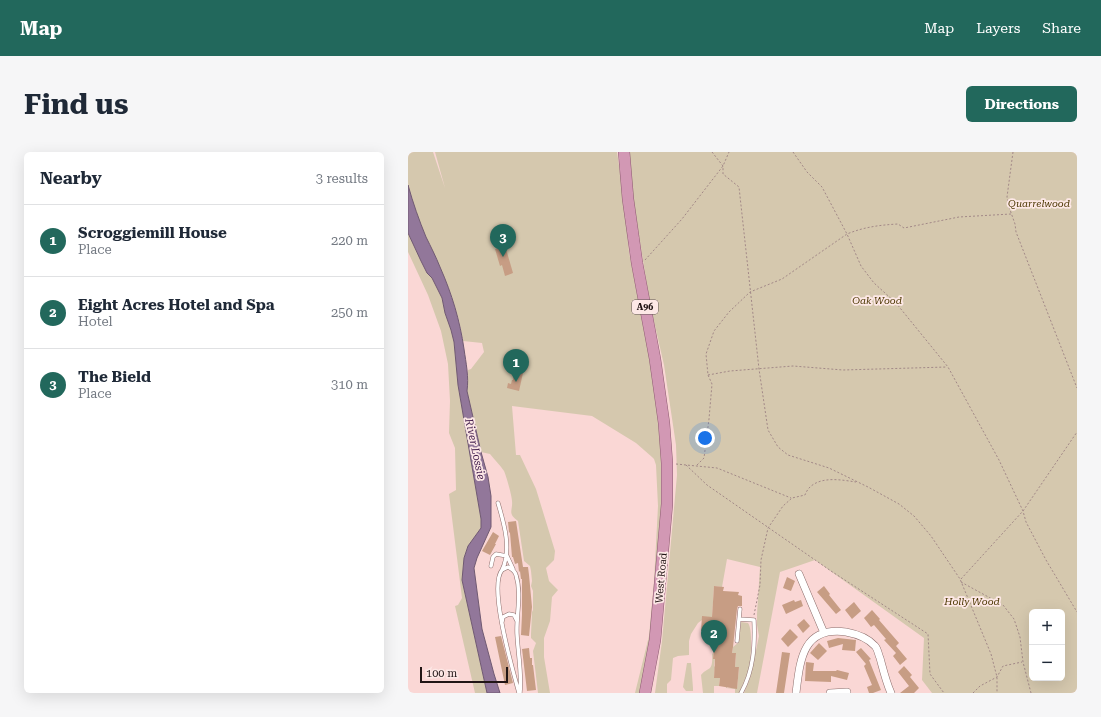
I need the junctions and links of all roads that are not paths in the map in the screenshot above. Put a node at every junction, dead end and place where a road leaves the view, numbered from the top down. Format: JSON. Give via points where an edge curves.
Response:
{"nodes":[{"id":1,"x":624,"y":152,"type":"edge"},
{"id":2,"x":498,"y":503,"type":"dead end"},
{"id":3,"x":507,"y":556,"type":"junction"},
{"id":4,"x":491,"y":566,"type":"dead end"},
{"id":5,"x":502,"y":571,"type":"junction"},
{"id":6,"x":515,"y":572,"type":"junction"},
{"id":7,"x":799,"y":574,"type":"dead end"},
{"id":8,"x":740,"y":609,"type":"dead end"},
{"id":9,"x":754,"y":615,"type":"road end"},
{"id":10,"x":739,"y":619,"type":"junction"},
{"id":11,"x":754,"y":620,"type":"junction"},
{"id":12,"x":517,"y":621,"type":"junction"},
{"id":13,"x":502,"y":623,"type":"junction"},
{"id":14,"x":824,"y":633,"type":"junction"},
{"id":15,"x":737,"y":641,"type":"dead end"},
{"id":16,"x":847,"y":692,"type":"dead end"},
{"id":17,"x":519,"y":693,"type":"edge"},
{"id":18,"x":645,"y":693,"type":"edge"},
{"id":19,"x":741,"y":693,"type":"edge"},
{"id":20,"x":796,"y":693,"type":"edge"},
{"id":21,"x":830,"y":693,"type":"edge"},
{"id":22,"x":891,"y":693,"type":"edge"}],
"edges":[{"from":1,"to":18,"type":"highway","name":"West Road","number":"A96","via":[[638,267],[664,423],[667,463],[667,504],[655,640]]},
{"from":2,"to":3,"type":"lane"},
{"from":3,"to":4,"type":"lane","via":[[494,555]]},
{"from":3,"to":5,"type":"lane"},
{"from":3,"to":6,"type":"lane"},
{"from":5,"to":6,"type":"lane","via":[[508,567]]},
{"from":5,"to":13,"type":"lane","via":[[499,579],[498,604]]},
{"from":6,"to":12,"type":"lane","via":[[519,605]]},
{"from":7,"to":14,"type":"street"},
{"from":8,"to":10,"type":"lane"},
{"from":9,"to":11,"type":"lane"},
{"from":10,"to":11,"type":"lane"},
{"from":10,"to":15,"type":"lane"},
{"from":11,"to":19,"type":"lane","via":[[753,661]]},
{"from":12,"to":13,"type":"lane","via":[[514,615],[509,614],[503,617]]},
{"from":12,"to":17,"type":"lane","via":[[521,680]]},
{"from":13,"to":17,"type":"lane"},
{"from":14,"to":20,"type":"street","via":[[813,639],[801,658]]},
{"from":14,"to":22,"type":"street","via":[[859,634],[876,647]]},
{"from":16,"to":21,"type":"street"}]}
